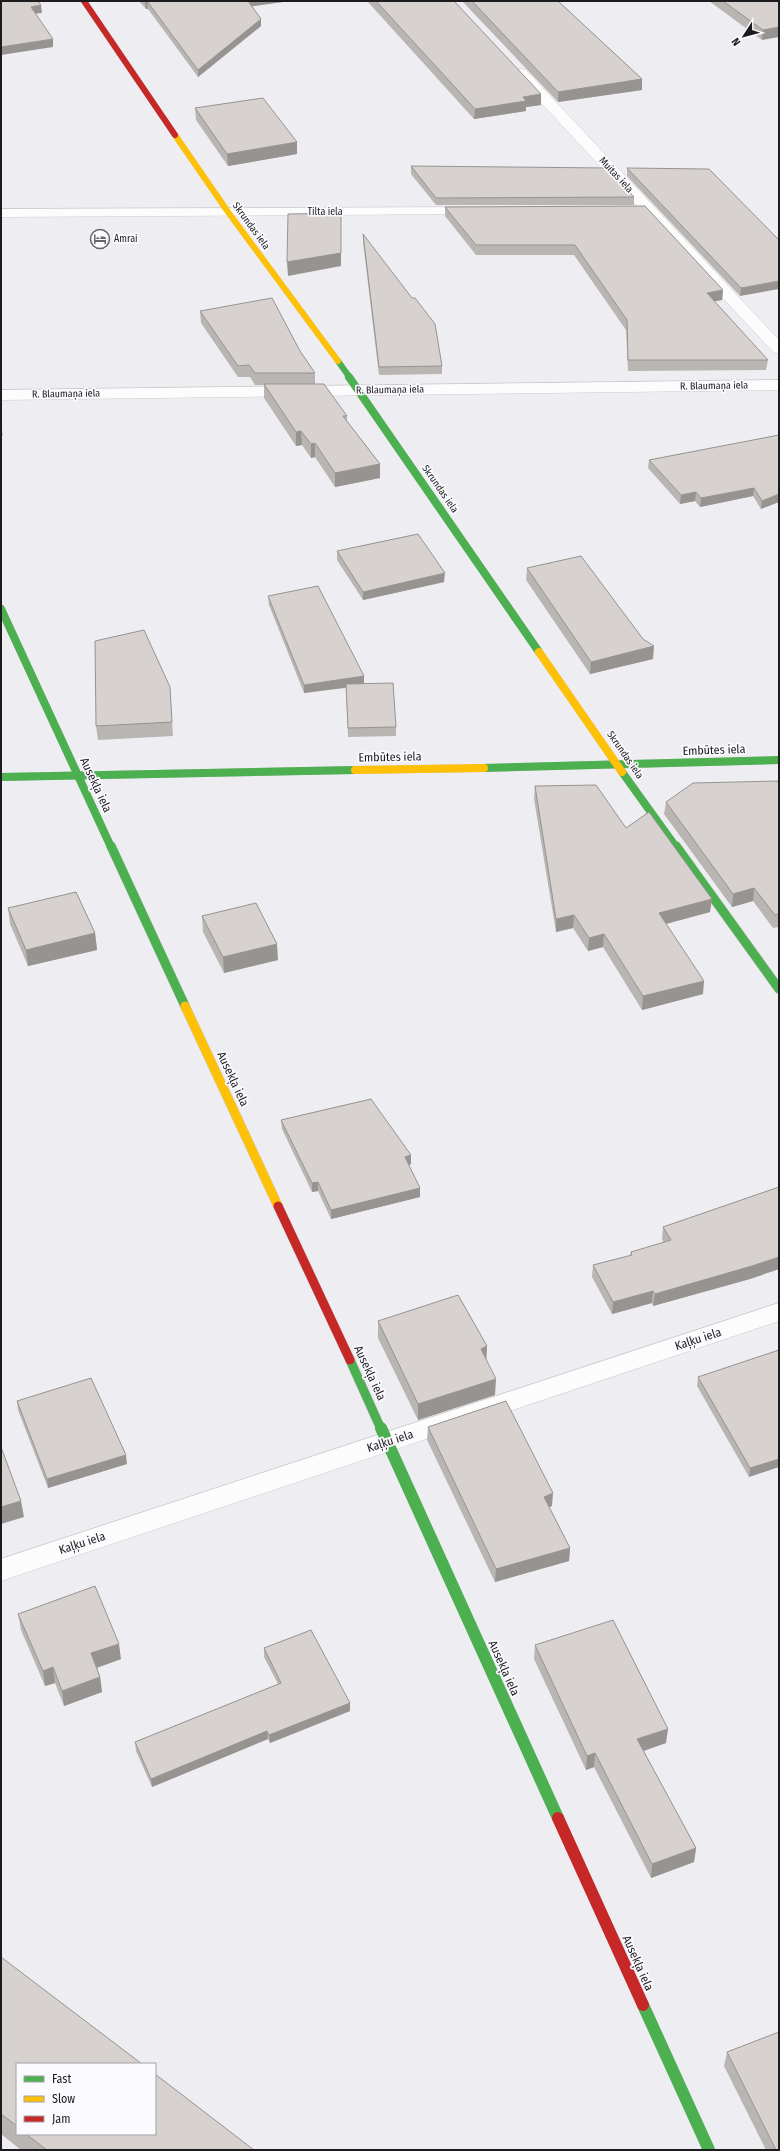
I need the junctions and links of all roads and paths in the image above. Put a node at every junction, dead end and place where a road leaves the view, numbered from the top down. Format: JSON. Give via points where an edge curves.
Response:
{"nodes":[{"id":1,"x":84,"y":1,"type":"edge"},
{"id":2,"x":513,"y":65,"type":"edge"},
{"id":3,"x":634,"y":210,"type":"edge"},
{"id":4,"x":650,"y":210,"type":"junction"},
{"id":5,"x":490,"y":211,"type":"edge"},
{"id":6,"x":228,"y":212,"type":"junction"},
{"id":7,"x":1,"y":213,"type":"edge"},
{"id":8,"x":779,"y":349,"type":"edge"},
{"id":9,"x":779,"y":385,"type":"edge"},
{"id":10,"x":359,"y":390,"type":"junction"},
{"id":11,"x":1,"y":395,"type":"edge"},
{"id":12,"x":1,"y":609,"type":"edge"},
{"id":13,"x":779,"y":760,"type":"edge"},
{"id":14,"x":617,"y":765,"type":"junction"},
{"id":15,"x":78,"y":775,"type":"junction"},
{"id":16,"x":1,"y":777,"type":"edge"},
{"id":17,"x":779,"y":989,"type":"edge"},
{"id":18,"x":779,"y":1312,"type":"edge"},
{"id":19,"x":388,"y":1442,"type":"junction"},
{"id":20,"x":1,"y":1570,"type":"edge"},
{"id":21,"x":709,"y":2150,"type":"edge"}],
"edges":[{"from":1,"to":6,"type":"street","name":"Skrundas iela"},
{"from":2,"to":4,"type":"street","name":"Muitas iela"},
{"from":3,"to":4,"type":"street"},
{"from":4,"to":8,"type":"street","name":"Muitas iela"},
{"from":5,"to":6,"type":"street","name":"Tilta iela"},
{"from":6,"to":7,"type":"street","name":"Tilta iela"},
{"from":6,"to":10,"type":"street","name":"Skrundas iela"},
{"from":9,"to":10,"type":"street","name":"R. Blaumaņa iela"},
{"from":10,"to":11,"type":"street","name":"R. Blaumaņa iela"},
{"from":10,"to":14,"type":"street","name":"Skrundas iela"},
{"from":12,"to":15,"type":"street","name":"Ausekļa iela"},
{"from":13,"to":14,"type":"street","name":"Embūtes iela"},
{"from":14,"to":15,"type":"street","name":"Embūtes iela"},
{"from":14,"to":17,"type":"street","name":"Skrundas iela"},
{"from":15,"to":16,"type":"street","name":"Embūtes iela"},
{"from":15,"to":19,"type":"street","name":"Ausekļa iela"},
{"from":18,"to":19,"type":"street","name":"Kaļķu iela"},
{"from":19,"to":20,"type":"street","name":"Kaļķu iela"},
{"from":19,"to":21,"type":"street","name":"Ausekļa iela"}]}
